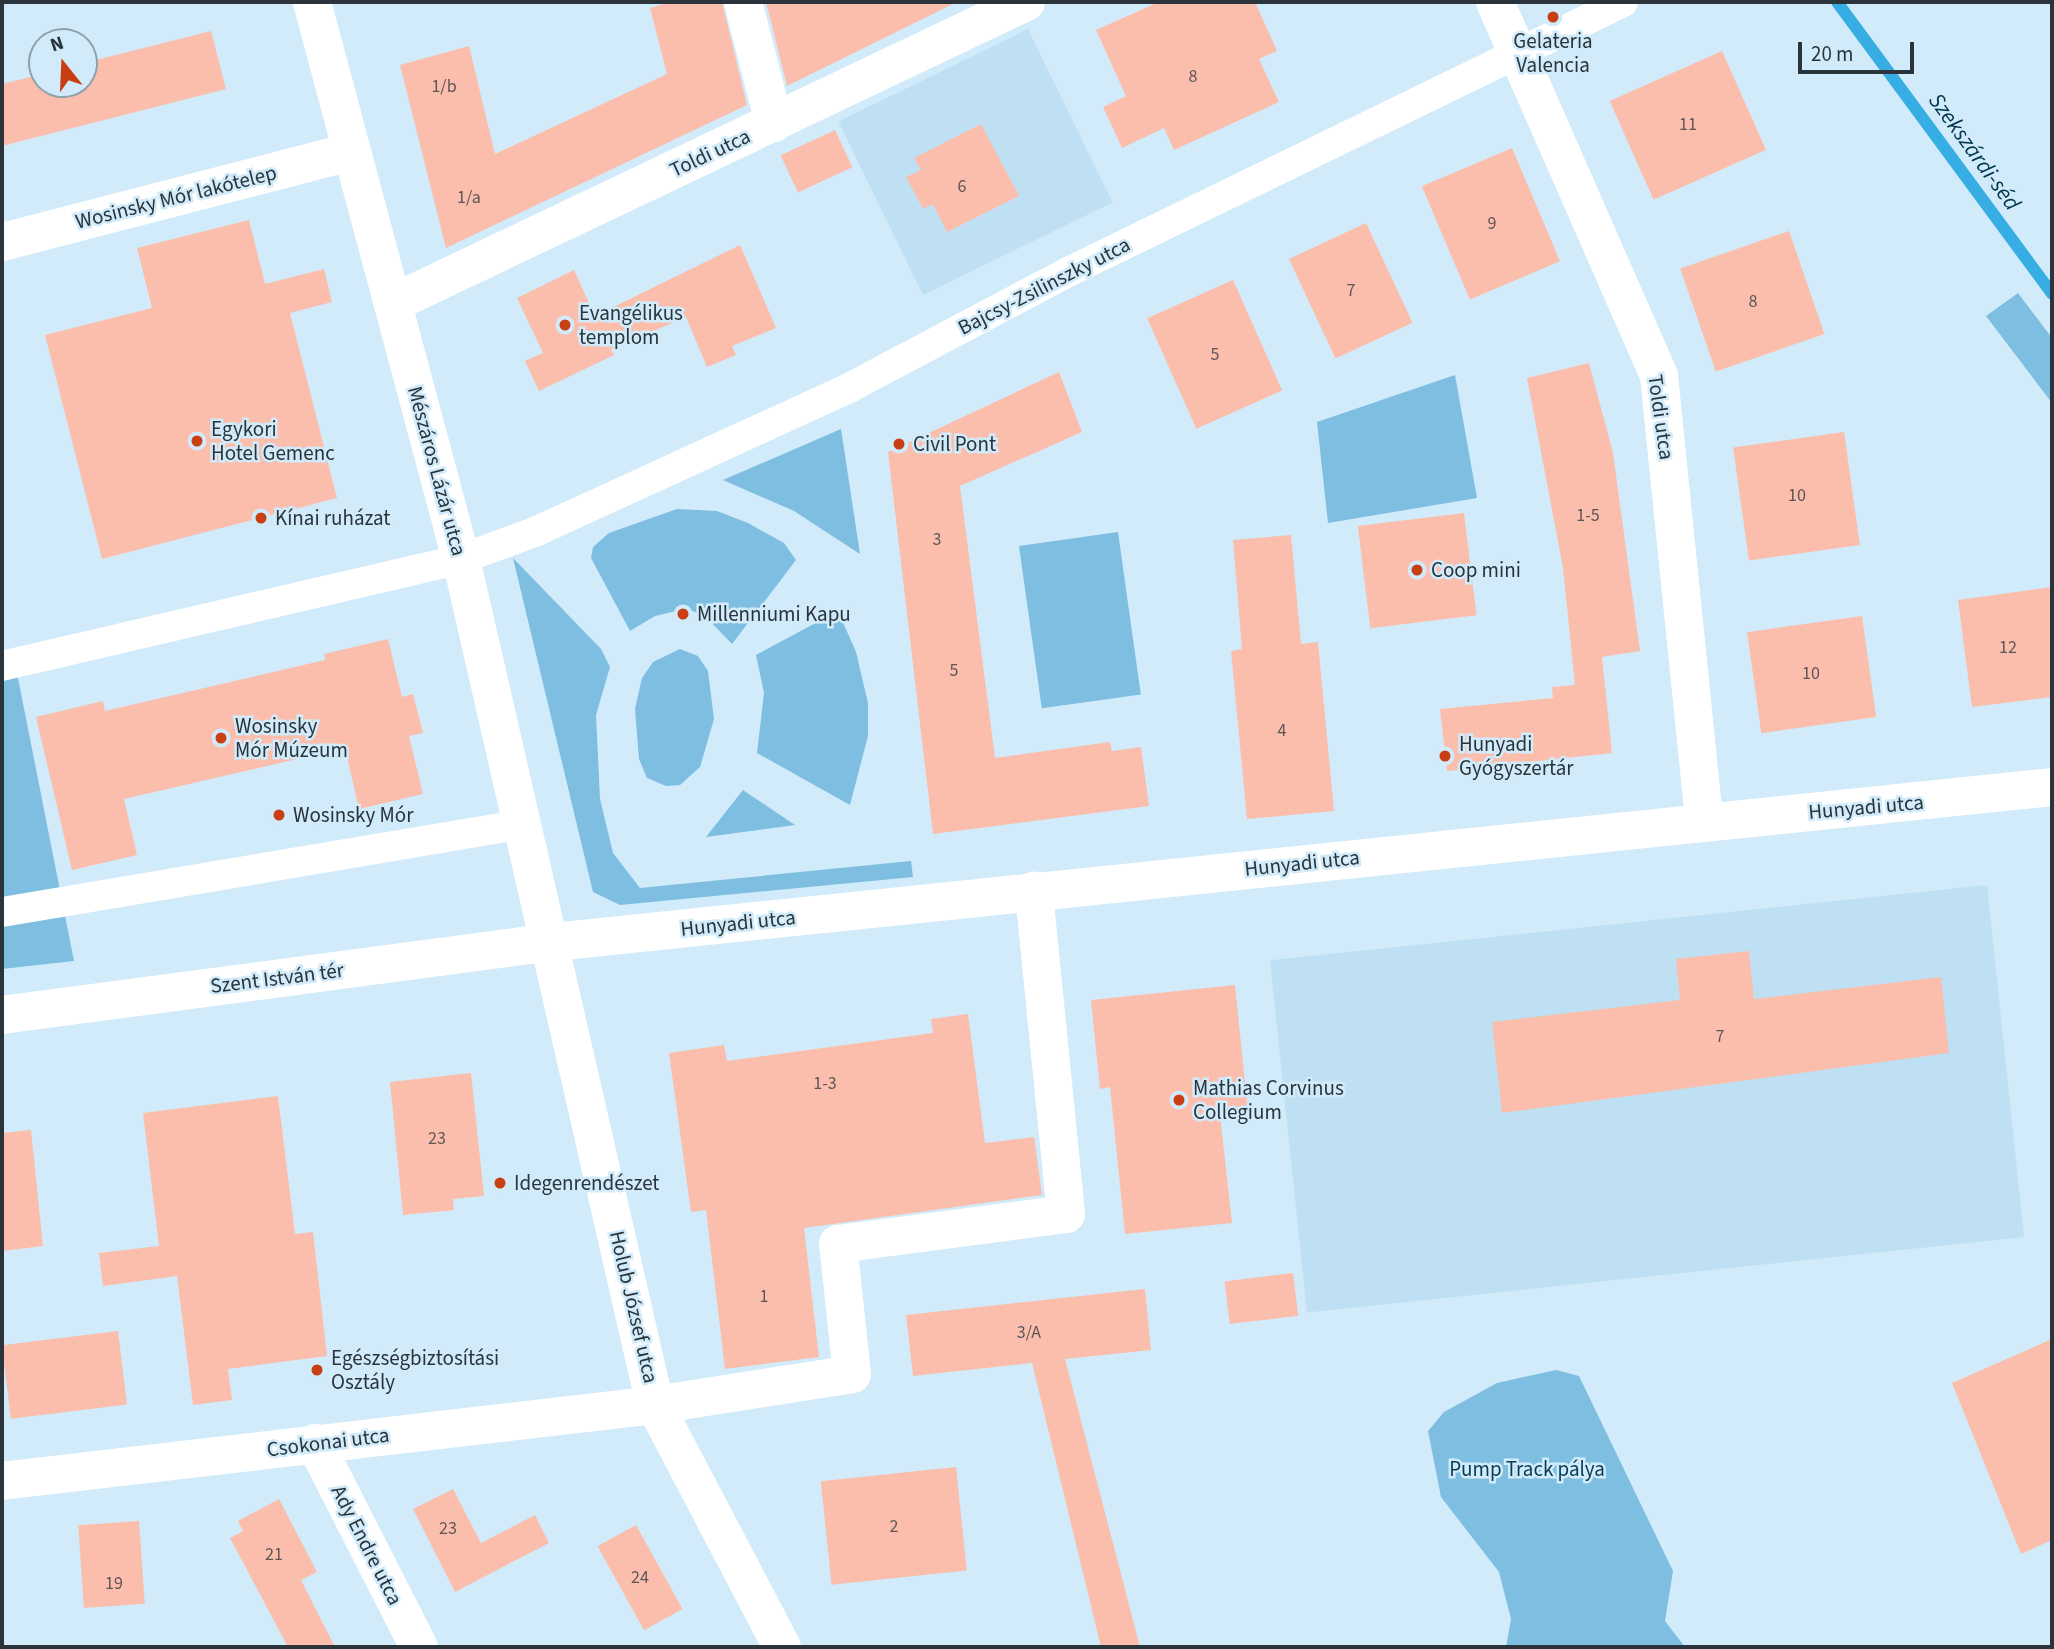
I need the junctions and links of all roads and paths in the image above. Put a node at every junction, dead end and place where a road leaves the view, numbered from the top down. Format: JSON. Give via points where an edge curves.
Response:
{"nodes":[{"id":1,"x":312,"y":2,"type":"edge"},
{"id":2,"x":743,"y":2,"type":"edge"},
{"id":3,"x":1026,"y":2,"type":"edge"},
{"id":4,"x":1495,"y":2,"type":"edge"},
{"id":5,"x":1623,"y":2,"type":"edge"},
{"id":6,"x":1521,"y":53,"type":"junction"},
{"id":7,"x":774,"y":123,"type":"junction"},
{"id":8,"x":351,"y":152,"type":"junction"},
{"id":9,"x":2,"y":242,"type":"edge"},
{"id":10,"x":393,"y":303,"type":"junction"},
{"id":11,"x":461,"y":559,"type":"junction"},
{"id":12,"x":2,"y":666,"type":"edge"},
{"id":13,"x":2052,"y":787,"type":"edge"},
{"id":14,"x":1704,"y":822,"type":"junction"},
{"id":15,"x":524,"y":824,"type":"junction"},
{"id":16,"x":1034,"y":891,"type":"junction"},
{"id":17,"x":2,"y":912,"type":"edge"},
{"id":18,"x":552,"y":942,"type":"junction"},
{"id":19,"x":2,"y":1015,"type":"edge"},
{"id":20,"x":655,"y":1405,"type":"junction"},
{"id":21,"x":315,"y":1443,"type":"junction"},
{"id":22,"x":2,"y":1481,"type":"edge"},
{"id":23,"x":419,"y":1647,"type":"edge"},
{"id":24,"x":782,"y":1647,"type":"edge"}],
"edges":[{"from":1,"to":8,"type":"street","name":"Mészáros Lázár utca"},
{"from":2,"to":7,"type":"street"},
{"from":3,"to":7,"type":"street","name":"Toldi utca"},
{"from":4,"to":6,"type":"street","name":"Toldi utca"},
{"from":5,"to":6,"type":"street","name":"Bajcsy-Zsilinszky utca"},
{"from":6,"to":11,"type":"street","name":"Bajcsy-Zsilinszky utca","via":[[1066,273],[849,388],[537,531]]},
{"from":6,"to":14,"type":"street","name":"Toldi utca","via":[[1659,376]]},
{"from":7,"to":10,"type":"street","name":"Toldi utca"},
{"from":8,"to":9,"type":"street","name":"Wosinsky Mór lakótelep"},
{"from":8,"to":10,"type":"street","name":"Mészáros Lázár utca"},
{"from":10,"to":11,"type":"street","name":"Mészáros Lázár utca"},
{"from":11,"to":12,"type":"street"},
{"from":11,"to":15,"type":"street","name":"Mészáros Lázár utca"},
{"from":13,"to":14,"type":"street","name":"Hunyadi utca"},
{"from":14,"to":16,"type":"street","name":"Hunyadi utca"},
{"from":15,"to":17,"type":"street"},
{"from":15,"to":18,"type":"street","name":"Mészáros Lázár utca"},
{"from":16,"to":18,"type":"street","name":"Hunyadi utca"},
{"from":16,"to":20,"type":"street","name":"Csokonai utca","via":[[1066,1214],[838,1244],[852,1374]]},
{"from":18,"to":19,"type":"street","name":"Szent István tér"},
{"from":18,"to":20,"type":"street","name":"Holub József utca"},
{"from":20,"to":21,"type":"street","name":"Csokonai utca"},
{"from":20,"to":24,"type":"street","name":"Holub József utca"},
{"from":21,"to":22,"type":"street","name":"Csokonai utca"},
{"from":21,"to":23,"type":"street","name":"Ady Endre utca"}]}
